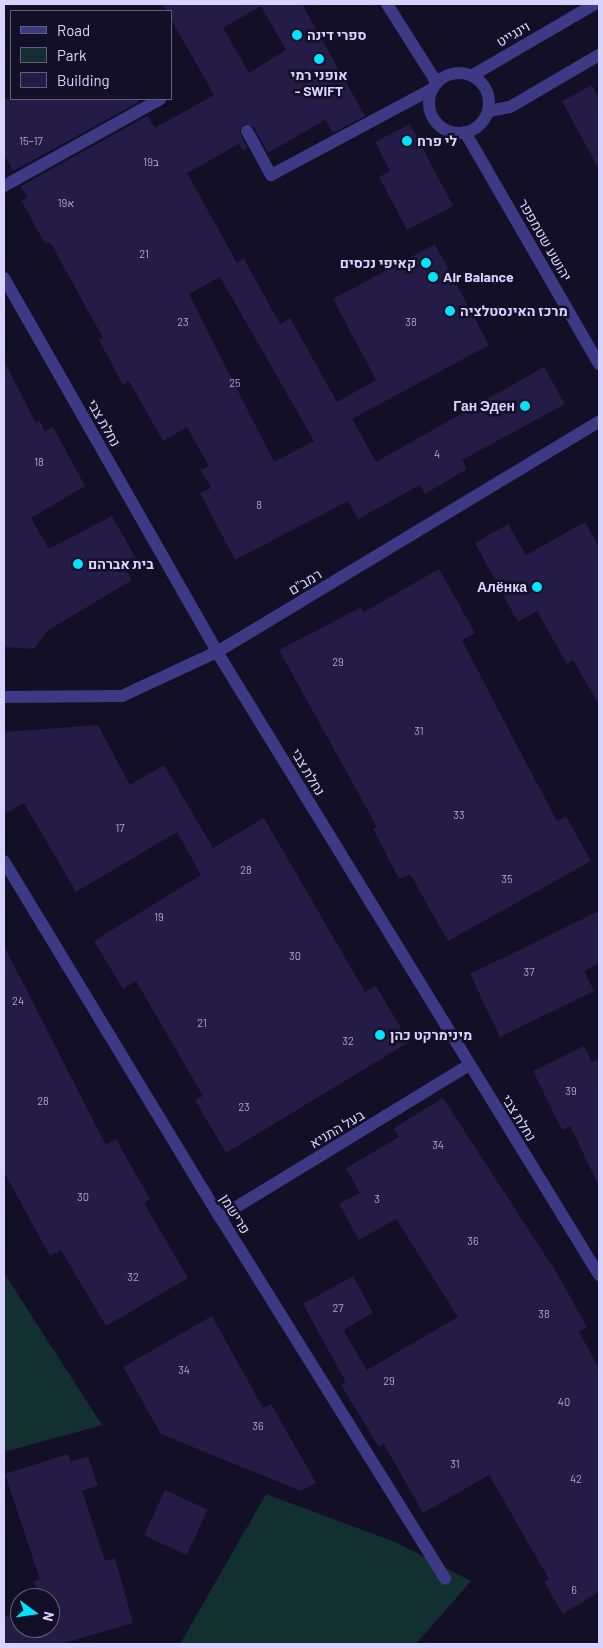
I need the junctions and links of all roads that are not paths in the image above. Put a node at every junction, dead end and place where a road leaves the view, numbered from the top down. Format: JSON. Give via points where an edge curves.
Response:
{"nodes":[{"id":1,"x":388,"y":4,"type":"edge"},
{"id":2,"x":595,"y":4,"type":"edge"},
{"id":3,"x":599,"y":55,"type":"edge"},
{"id":4,"x":473,"y":76,"type":"junction"},
{"id":5,"x":434,"y":86,"type":"junction"},
{"id":6,"x":158,"y":100,"type":"edge"},
{"id":7,"x":489,"y":111,"type":"junction"},
{"id":8,"x":246,"y":131,"type":"dead end"},
{"id":9,"x":465,"y":132,"type":"junction"},
{"id":10,"x":4,"y":186,"type":"edge"},
{"id":11,"x":4,"y":278,"type":"edge"},
{"id":12,"x":599,"y":364,"type":"edge"},
{"id":13,"x":599,"y":422,"type":"edge"},
{"id":14,"x":217,"y":652,"type":"junction"},
{"id":15,"x":4,"y":697,"type":"edge"},
{"id":16,"x":4,"y":861,"type":"edge"},
{"id":17,"x":469,"y":1066,"type":"junction"},
{"id":18,"x":220,"y":1217,"type":"junction"},
{"id":19,"x":599,"y":1275,"type":"edge"},
{"id":20,"x":446,"y":1579,"type":"dead end"}],
"edges":[{"from":1,"to":5,"type":"street"},
{"from":2,"to":4,"type":"street","name":"וינגייט"},
{"from":3,"to":7,"type":"street","via":[[510,107]]},
{"from":4,"to":5,"type":"street","via":[[453,73]]},
{"from":4,"to":7,"type":"street","via":[[487,90]]},
{"from":5,"to":8,"type":"street","via":[[271,175]]},
{"from":5,"to":9,"type":"street","via":[[430,107],[438,124],[447,130]]},
{"from":6,"to":10,"type":"street"},
{"from":7,"to":9,"type":"street","via":[[476,128]]},
{"from":9,"to":12,"type":"street","name":"יהושע שטמפפר"},
{"from":11,"to":14,"type":"street","name":"נחלת צבי"},
{"from":13,"to":14,"type":"street","name":"רמב\"ם"},
{"from":14,"to":15,"type":"street","name":"רמב\"ם","via":[[122,696]]},
{"from":14,"to":17,"type":"street","name":"נחלת צבי"},
{"from":16,"to":18,"type":"street","name":"פרישמן"},
{"from":17,"to":18,"type":"street","name":"בעל התניא"},
{"from":17,"to":19,"type":"street","name":"נחלת צבי"},
{"from":18,"to":20,"type":"street","name":"פרישמן"}]}
